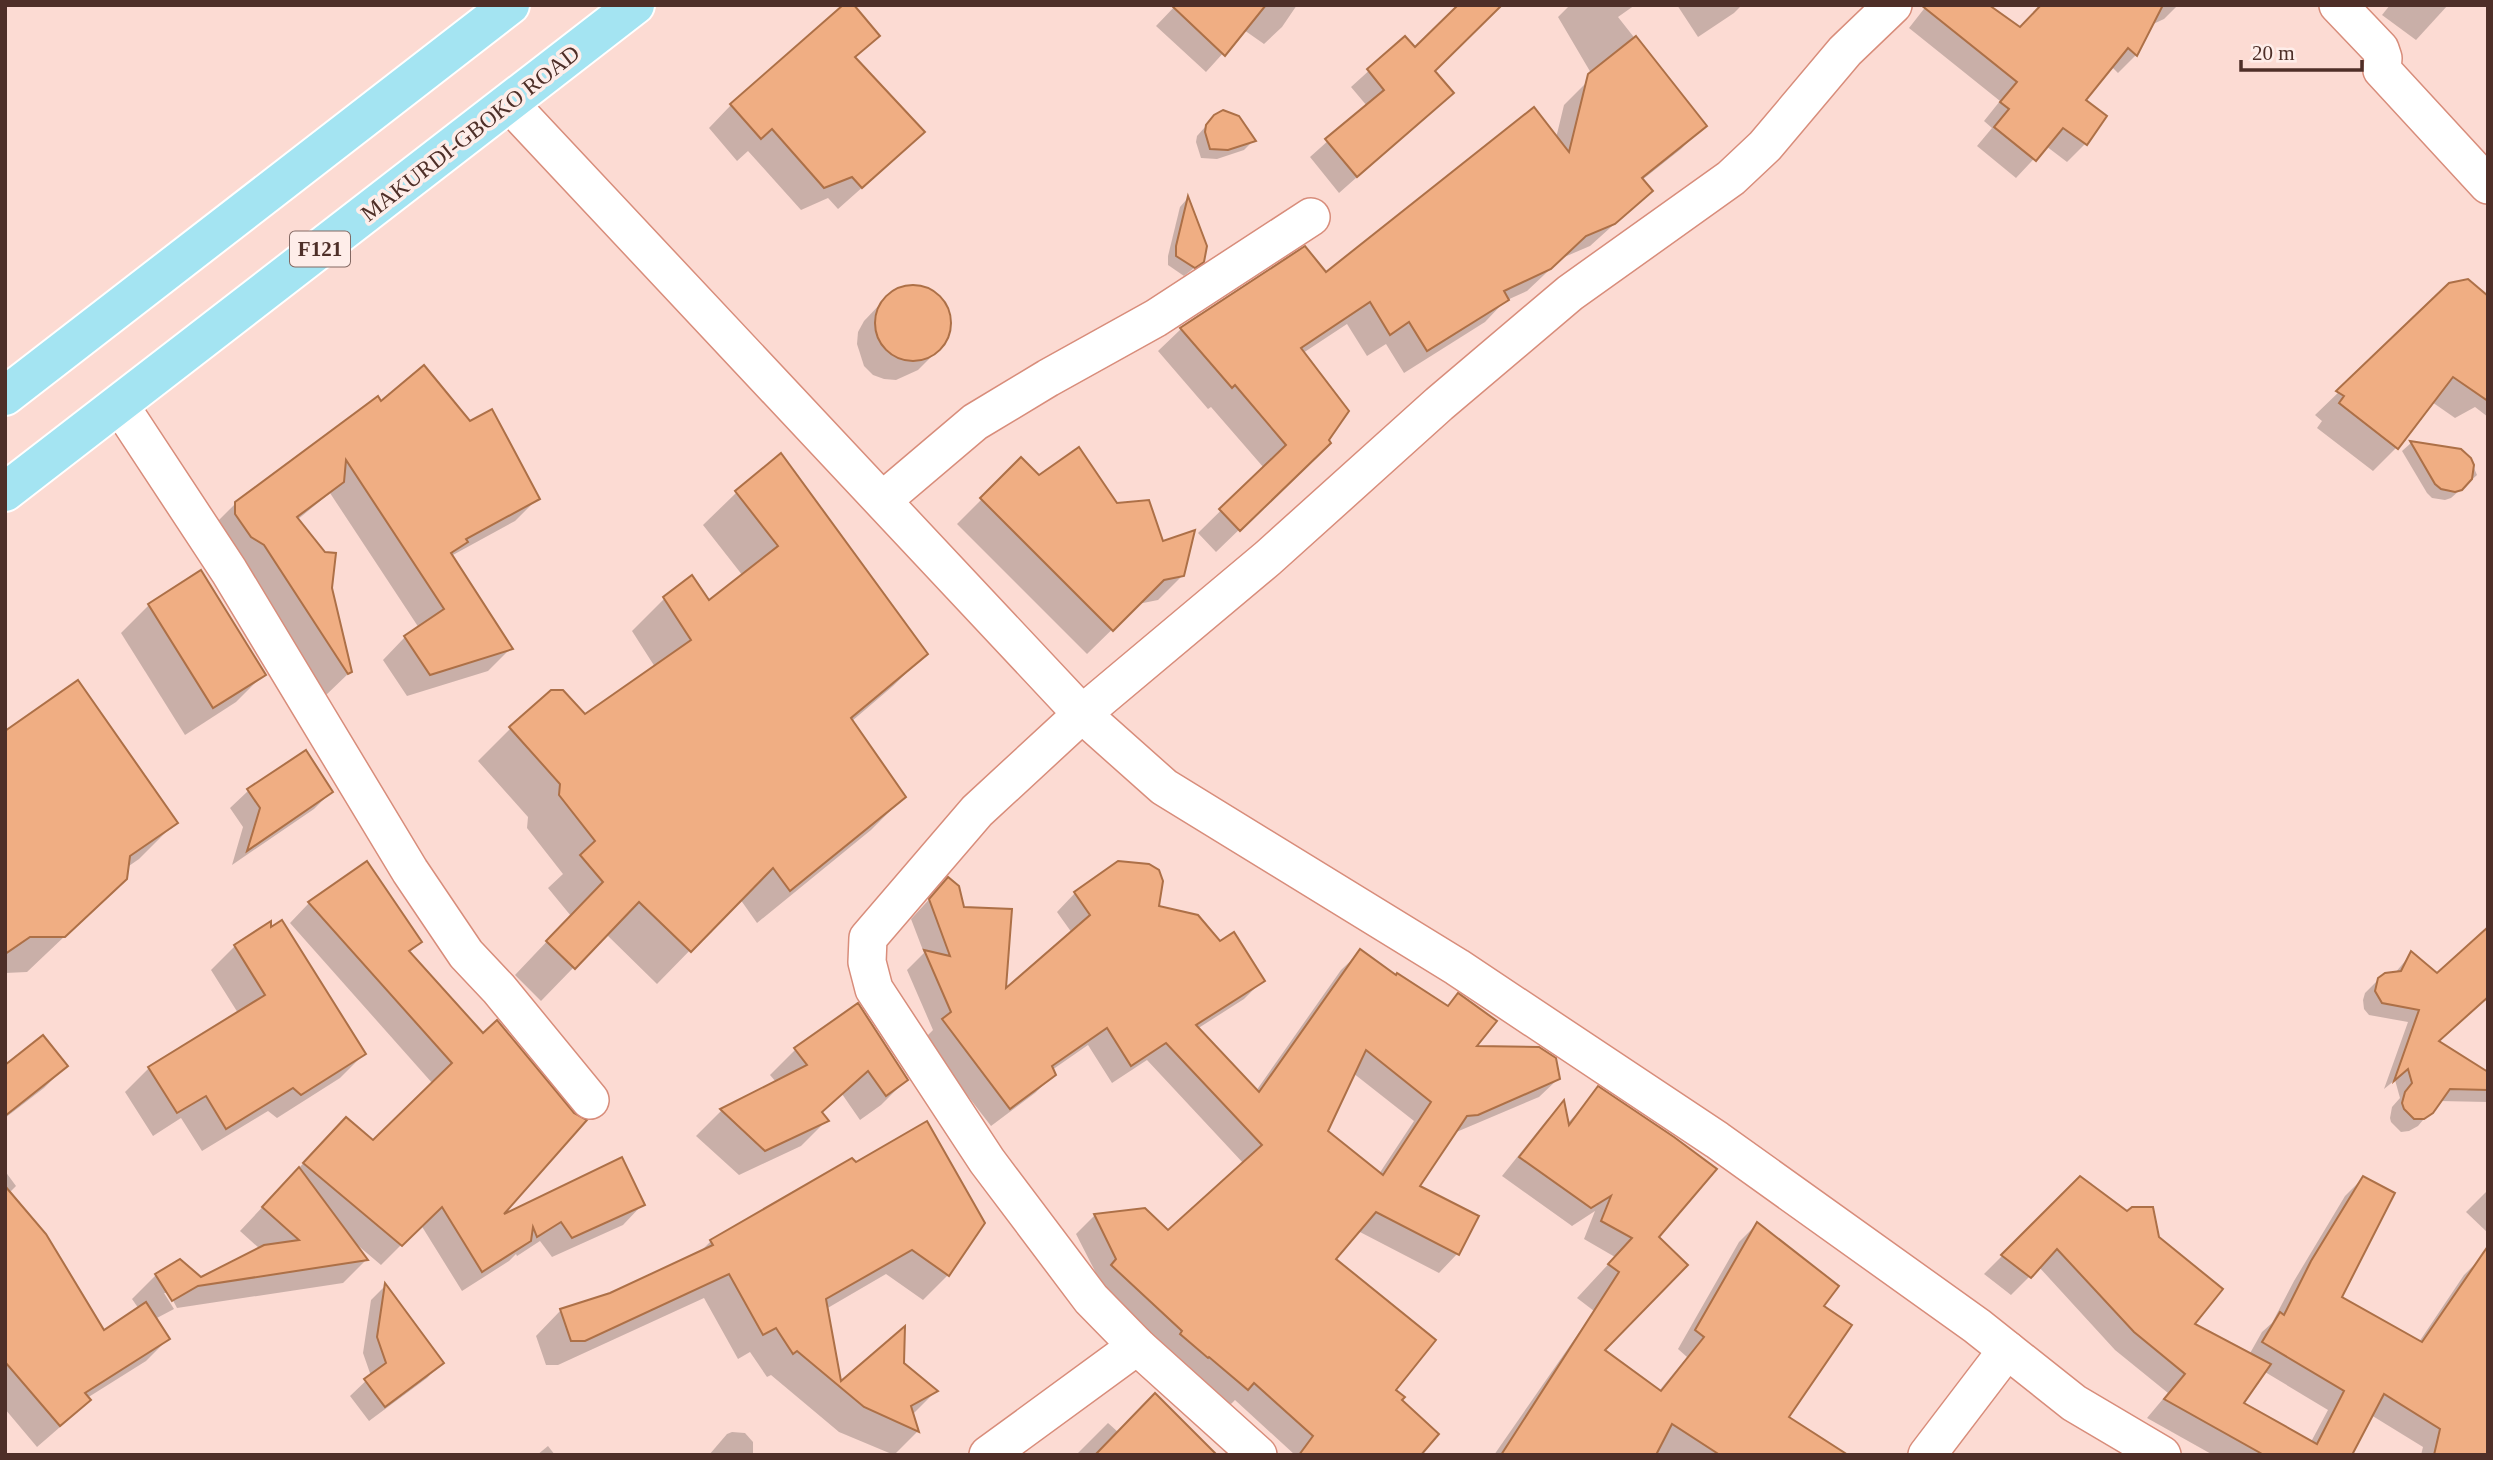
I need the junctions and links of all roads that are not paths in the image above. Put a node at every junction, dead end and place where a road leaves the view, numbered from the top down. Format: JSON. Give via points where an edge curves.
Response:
{"nodes":[{"id":1,"x":510,"y":5,"type":"edge"},
{"id":2,"x":635,"y":5,"type":"edge"},
{"id":3,"x":1893,"y":5,"type":"edge"},
{"id":4,"x":2337,"y":5,"type":"edge"},
{"id":5,"x":509,"y":103,"type":"junction"},
{"id":6,"x":2488,"y":185,"type":"edge"},
{"id":7,"x":1311,"y":216,"type":"dead end"},
{"id":8,"x":5,"y":396,"type":"edge"},
{"id":9,"x":119,"y":404,"type":"junction"},
{"id":10,"x":5,"y":492,"type":"edge"},
{"id":11,"x":883,"y":500,"type":"junction"},
{"id":12,"x":1082,"y":714,"type":"junction"},
{"id":13,"x":590,"y":1100,"type":"dead end"},
{"id":14,"x":1137,"y":1346,"type":"junction"},
{"id":15,"x":2007,"y":1350,"type":"junction"},
{"id":16,"x":988,"y":1455,"type":"edge"},
{"id":17,"x":1258,"y":1455,"type":"edge"},
{"id":18,"x":1927,"y":1455,"type":"edge"},
{"id":19,"x":2161,"y":1455,"type":"edge"}],
"edges":[{"from":1,"to":8,"type":"main road"},
{"from":2,"to":5,"type":"main road","name":"MAKURDI-GBOKO ROAD","number":"F121"},
{"from":3,"to":12,"type":"street","via":[[1845,51],[1766,146],[1731,178],[1570,293]]},
{"from":4,"to":6,"type":"street","via":[[2380,49],[2382,70]]},
{"from":5,"to":9,"type":"main road","name":"MAKURDI-GBOKO ROAD","number":"F121"},
{"from":5,"to":11,"type":"street"},
{"from":7,"to":11,"type":"street","via":[[1156,318],[975,422]]},
{"from":9,"to":10,"type":"main road","name":"MAKURDI-GBOKO ROAD","number":"F121"},
{"from":9,"to":13,"type":"street","via":[[229,571],[459,944]]},
{"from":11,"to":12,"type":"street"},
{"from":12,"to":14,"type":"street","via":[[977,811],[888,913],[868,938],[867,962],[874,989],[987,1161],[1091,1299]]},
{"from":12,"to":15,"type":"street","via":[[1164,787],[1457,967],[1717,1140]]},
{"from":14,"to":16,"type":"street"},
{"from":14,"to":17,"type":"street"},
{"from":15,"to":18,"type":"street"},
{"from":15,"to":19,"type":"street","via":[[2074,1403]]}]}
